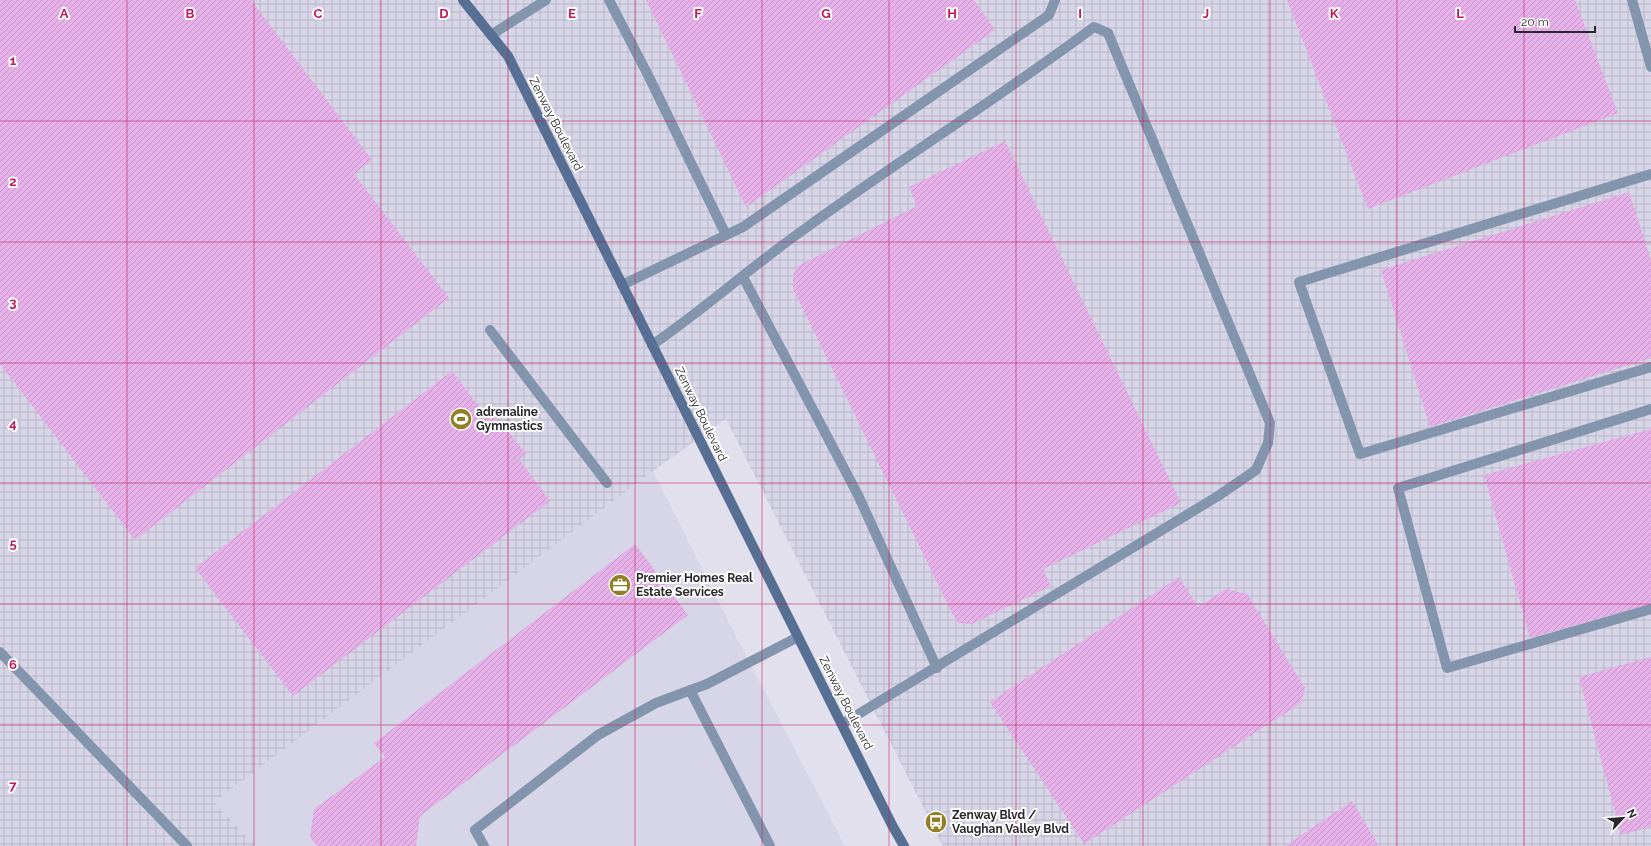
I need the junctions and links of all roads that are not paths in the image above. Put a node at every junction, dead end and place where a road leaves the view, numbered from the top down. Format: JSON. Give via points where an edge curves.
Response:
{"nodes":[{"id":1,"x":463,"y":0,"type":"edge"},
{"id":2,"x":546,"y":0,"type":"edge"},
{"id":3,"x":609,"y":0,"type":"edge"},
{"id":4,"x":1055,"y":0,"type":"edge"},
{"id":5,"x":1632,"y":0,"type":"edge"},
{"id":6,"x":491,"y":35,"type":"junction"},
{"id":7,"x":1651,"y":67,"type":"edge"},
{"id":8,"x":1651,"y":174,"type":"edge"},
{"id":9,"x":726,"y":236,"type":"junction"},
{"id":10,"x":743,"y":277,"type":"junction"},
{"id":11,"x":622,"y":285,"type":"junction"},
{"id":12,"x":490,"y":330,"type":"dead end"},
{"id":13,"x":652,"y":344,"type":"junction"},
{"id":14,"x":1651,"y":367,"type":"edge"},
{"id":15,"x":1651,"y":409,"type":"edge"},
{"id":16,"x":607,"y":483,"type":"dead end"},
{"id":17,"x":1651,"y":609,"type":"edge"},
{"id":18,"x":798,"y":637,"type":"junction"},
{"id":19,"x":0,"y":652,"type":"edge"},
{"id":20,"x":937,"y":668,"type":"junction"},
{"id":21,"x":690,"y":690,"type":"junction"},
{"id":22,"x":842,"y":724,"type":"junction"},
{"id":23,"x":187,"y":846,"type":"edge"},
{"id":24,"x":484,"y":846,"type":"edge"},
{"id":25,"x":770,"y":846,"type":"edge"},
{"id":26,"x":904,"y":846,"type":"edge"}],
"edges":[{"from":1,"to":6,"type":"street","name":"Zenway Boulevard"},
{"from":2,"to":6,"type":"lane"},
{"from":3,"to":9,"type":"lane","via":[[648,74]]},
{"from":4,"to":9,"type":"lane","via":[[1049,15],[743,227]]},
{"from":5,"to":7,"type":"lane"},
{"from":6,"to":11,"type":"street","name":"Zenway Boulevard","via":[[508,56]]},
{"from":8,"to":14,"type":"lane","via":[[1299,282],[1360,454]]},
{"from":9,"to":11,"type":"lane"},
{"from":10,"to":13,"type":"lane","via":[[691,318]]},
{"from":10,"to":20,"type":"lane","via":[[858,495]]},
{"from":10,"to":20,"type":"lane","via":[[805,228],[994,99],[1094,27],[1108,33],[1270,423],[1268,443],[1256,470],[1218,496]]},
{"from":11,"to":13,"type":"street","name":"Zenway Boulevard"},
{"from":12,"to":16,"type":"lane"},
{"from":13,"to":18,"type":"street","name":"Zenway Boulevard"},
{"from":15,"to":17,"type":"lane","via":[[1398,488],[1447,668]]},
{"from":18,"to":21,"type":"lane","via":[[707,684]]},
{"from":18,"to":22,"type":"street","name":"Zenway Boulevard"},
{"from":19,"to":23,"type":"lane"},
{"from":20,"to":22,"type":"lane"},
{"from":21,"to":24,"type":"lane","via":[[656,703],[598,734],[476,830]]},
{"from":21,"to":25,"type":"lane"},
{"from":22,"to":26,"type":"street","name":"Zenway Boulevard"}]}
